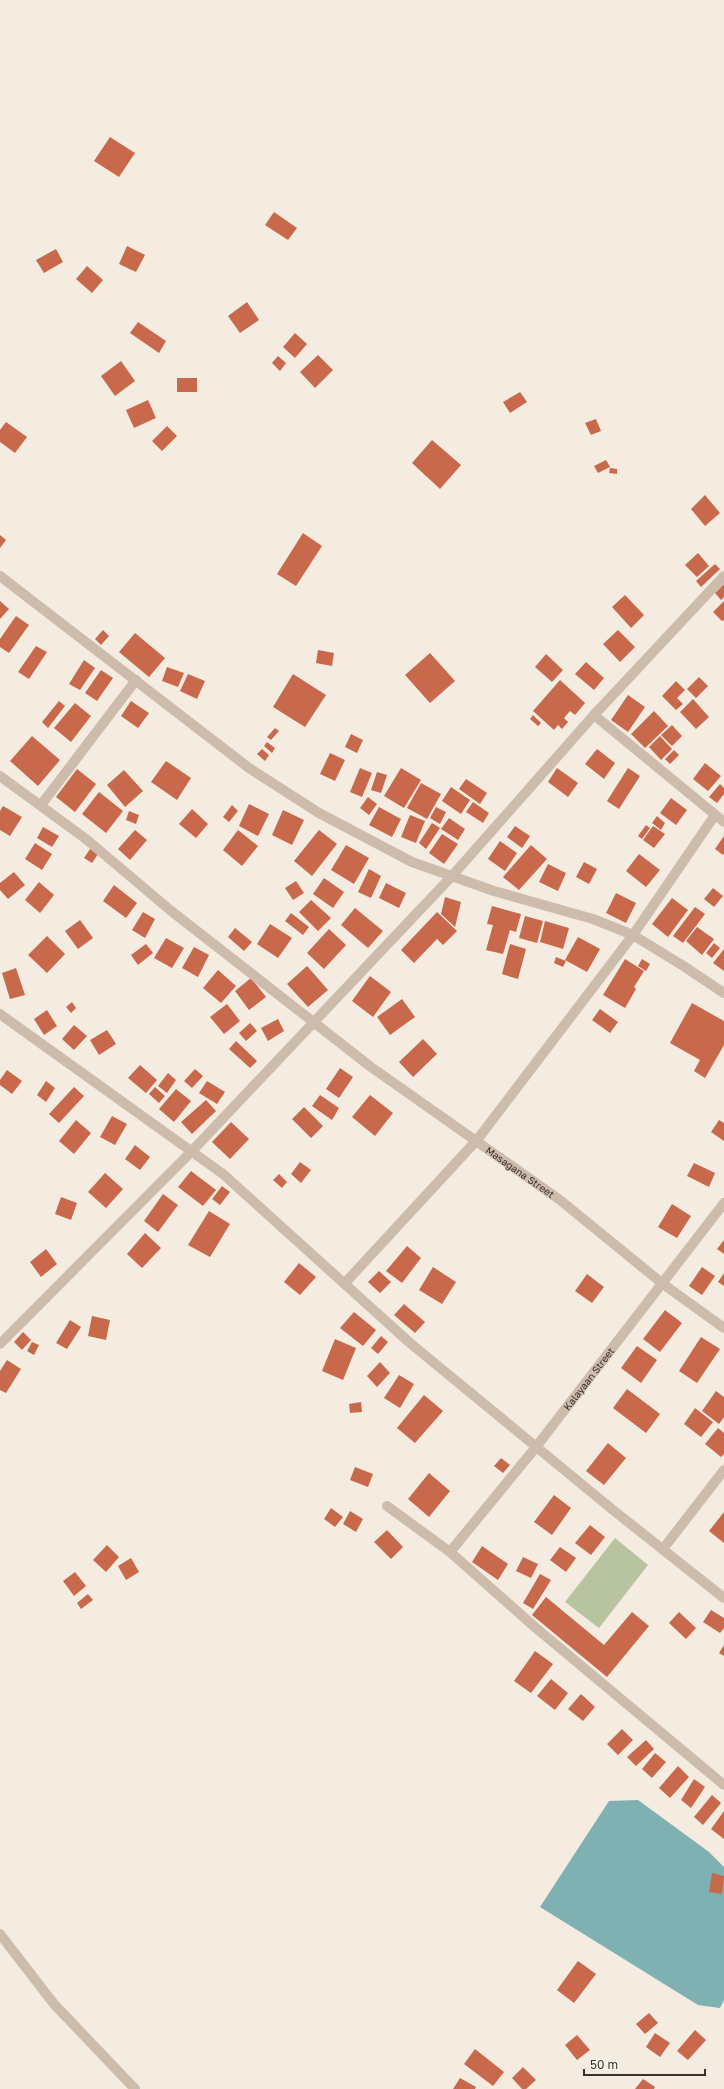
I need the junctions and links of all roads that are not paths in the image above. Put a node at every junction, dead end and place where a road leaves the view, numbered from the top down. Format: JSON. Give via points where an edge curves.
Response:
{"nodes":[{"id":1,"x":0,"y":576,"type":"edge"},
{"id":2,"x":724,"y":576,"type":"edge"},
{"id":3,"x":136,"y":680,"type":"junction"},
{"id":4,"x":594,"y":715,"type":"junction"},
{"id":5,"x":0,"y":776,"type":"edge"},
{"id":6,"x":41,"y":805,"type":"junction"},
{"id":7,"x":715,"y":815,"type":"junction"},
{"id":8,"x":724,"y":822,"type":"edge"},
{"id":9,"x":452,"y":876,"type":"junction"},
{"id":10,"x":633,"y":935,"type":"junction"},
{"id":11,"x":724,"y":994,"type":"edge"},
{"id":12,"x":0,"y":1014,"type":"edge"},
{"id":13,"x":312,"y":1021,"type":"junction"},
{"id":14,"x":477,"y":1140,"type":"junction"},
{"id":15,"x":192,"y":1151,"type":"junction"},
{"id":16,"x":724,"y":1204,"type":"edge"},
{"id":17,"x":345,"y":1283,"type":"junction"},
{"id":18,"x":663,"y":1284,"type":"junction"},
{"id":19,"x":724,"y":1328,"type":"edge"},
{"id":20,"x":0,"y":1344,"type":"edge"},
{"id":21,"x":536,"y":1447,"type":"junction"},
{"id":22,"x":724,"y":1470,"type":"edge"},
{"id":23,"x":387,"y":1506,"type":"dead end"},
{"id":24,"x":663,"y":1549,"type":"junction"},
{"id":25,"x":450,"y":1552,"type":"junction"},
{"id":26,"x":724,"y":1598,"type":"edge"},
{"id":27,"x":724,"y":1785,"type":"edge"},
{"id":28,"x":0,"y":1934,"type":"edge"},
{"id":29,"x":135,"y":2089,"type":"edge"}],
"edges":[{"from":1,"to":3,"type":"street"},
{"from":2,"to":4,"type":"street"},
{"from":3,"to":6,"type":"street"},
{"from":3,"to":9,"type":"street","via":[[284,792],[412,862]]},
{"from":4,"to":7,"type":"street"},
{"from":4,"to":9,"type":"street"},
{"from":5,"to":6,"type":"street","name":"Masagana Street"},
{"from":6,"to":13,"type":"street","name":"Masagana Street"},
{"from":7,"to":8,"type":"street"},
{"from":7,"to":10,"type":"street"},
{"from":9,"to":10,"type":"street","via":[[494,891],[593,919]]},
{"from":9,"to":13,"type":"street"},
{"from":10,"to":11,"type":"street"},
{"from":10,"to":14,"type":"street"},
{"from":12,"to":15,"type":"street"},
{"from":13,"to":14,"type":"street","name":"Masagana Street","via":[[371,1067]]},
{"from":13,"to":15,"type":"street"},
{"from":14,"to":17,"type":"street"},
{"from":14,"to":18,"type":"street","name":"Masagana Street","via":[[560,1200]]},
{"from":15,"to":17,"type":"street","via":[[223,1174]]},
{"from":15,"to":20,"type":"street"},
{"from":16,"to":18,"type":"street","name":"Kalayaan Street"},
{"from":17,"to":21,"type":"street","via":[[410,1343]]},
{"from":18,"to":19,"type":"street","name":"Masagana Street"},
{"from":18,"to":21,"type":"street","name":"Kalayaan Street"},
{"from":21,"to":24,"type":"street"},
{"from":21,"to":25,"type":"street","name":"Kalayaan Street"},
{"from":22,"to":24,"type":"street"},
{"from":23,"to":25,"type":"street"},
{"from":24,"to":26,"type":"street"},
{"from":25,"to":27,"type":"street","via":[[536,1628]]},
{"from":28,"to":29,"type":"street","via":[[54,2004]]}]}
